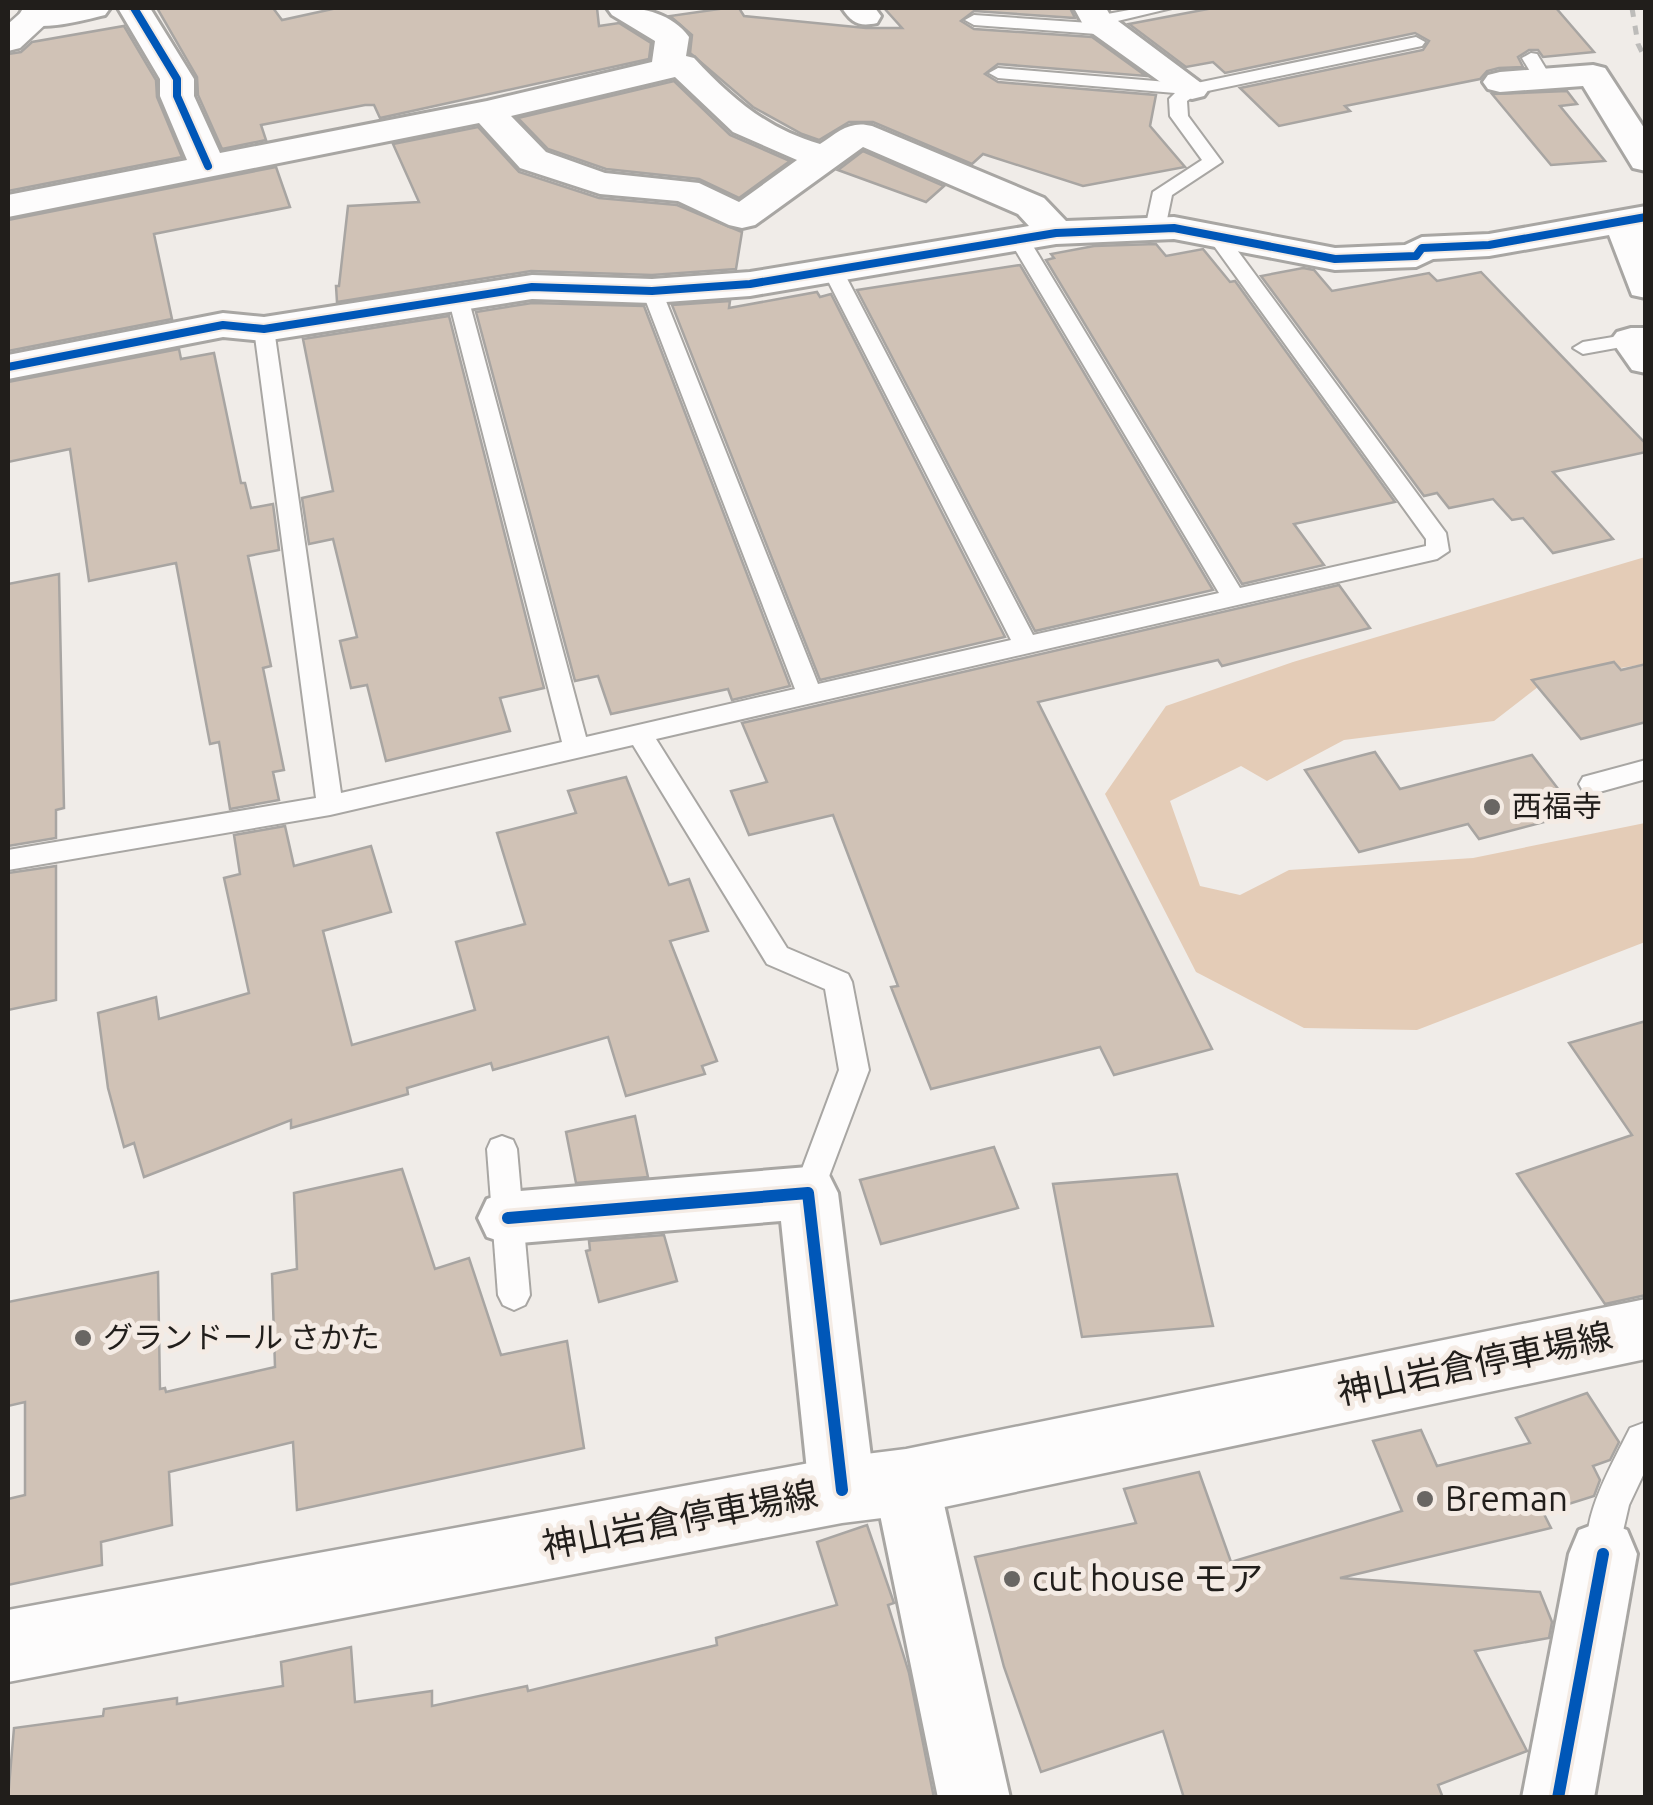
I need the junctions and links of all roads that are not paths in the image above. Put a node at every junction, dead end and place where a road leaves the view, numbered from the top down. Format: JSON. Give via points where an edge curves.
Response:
{"nodes":[{"id":1,"x":94,"y":8,"type":"edge"},
{"id":2,"x":134,"y":8,"type":"edge"},
{"id":3,"x":623,"y":8,"type":"edge"},
{"id":4,"x":1164,"y":8,"type":"edge"},
{"id":5,"x":40,"y":12,"type":"edge"},
{"id":6,"x":1099,"y":19,"type":"edge"},
{"id":7,"x":974,"y":20,"type":"dead end"},
{"id":8,"x":8,"y":41,"type":"edge"},
{"id":9,"x":1416,"y":42,"type":"dead end"},
{"id":10,"x":668,"y":68,"type":"junction"},
{"id":11,"x":998,"y":73,"type":"dead end"},
{"id":12,"x":1500,"y":82,"type":"dead end"},
{"id":13,"x":1192,"y":89,"type":"junction"},
{"id":14,"x":487,"y":111,"type":"junction"},
{"id":15,"x":825,"y":156,"type":"junction"},
{"id":16,"x":1646,"y":160,"type":"edge"},
{"id":17,"x":208,"y":166,"type":"junction"},
{"id":18,"x":8,"y":206,"type":"edge"},
{"id":19,"x":1634,"y":218,"type":"edge"},
{"id":20,"x":1154,"y":228,"type":"junction"},
{"id":21,"x":1038,"y":237,"type":"junction"},
{"id":22,"x":1218,"y":239,"type":"junction"},
{"id":23,"x":832,"y":269,"type":"junction"},
{"id":24,"x":1646,"y":288,"type":"edge"},
{"id":25,"x":652,"y":290,"type":"junction"},
{"id":26,"x":459,"y":301,"type":"junction"},
{"id":27,"x":264,"y":329,"type":"junction"},
{"id":28,"x":1641,"y":347,"type":"edge"},
{"id":29,"x":1582,"y":348,"type":"dead end"},
{"id":30,"x":8,"y":368,"type":"edge"},
{"id":31,"x":1233,"y":598,"type":"junction"},
{"id":32,"x":1025,"y":644,"type":"junction"},
{"id":33,"x":808,"y":692,"type":"junction"},
{"id":34,"x":638,"y":732,"type":"junction"},
{"id":35,"x":576,"y":747,"type":"junction"},
{"id":36,"x":1646,"y":769,"type":"edge"},
{"id":37,"x":1592,"y":784,"type":"dead end"},
{"id":38,"x":330,"y":805,"type":"junction"},
{"id":39,"x":8,"y":860,"type":"edge"},
{"id":40,"x":502,"y":1149,"type":"dead end"},
{"id":41,"x":808,"y":1193,"type":"junction"},
{"id":42,"x":508,"y":1218,"type":"junction"},
{"id":43,"x":514,"y":1295,"type":"dead end"},
{"id":44,"x":1646,"y":1329,"type":"edge"},
{"id":45,"x":1646,"y":1438,"type":"edge"},
{"id":46,"x":874,"y":1486,"type":"junction"},
{"id":47,"x":1603,"y":1554,"type":"joint"},
{"id":48,"x":8,"y":1646,"type":"edge"},
{"id":49,"x":974,"y":1798,"type":"edge"},
{"id":50,"x":1558,"y":1798,"type":"edge"}],
"edges":[{"from":1,"to":5,"type":"street"},
{"from":2,"to":17,"type":"street","via":[[176,79]]},
{"from":3,"to":10,"type":"street","via":[[672,37]]},
{"from":4,"to":6,"type":"lane"},
{"from":5,"to":8,"type":"main road"},
{"from":6,"to":7,"type":"lane"},
{"from":6,"to":13,"type":"street"},
{"from":9,"to":13,"type":"lane"},
{"from":10,"to":14,"type":"street"},
{"from":10,"to":15,"type":"street","via":[[682,65],[730,117],[779,144]]},
{"from":11,"to":13,"type":"lane"},
{"from":12,"to":16,"type":"street","via":[[1537,68],[1592,75]]},
{"from":13,"to":20,"type":"lane","via":[[1178,99],[1179,116],[1214,162],[1163,192]]},
{"from":14,"to":15,"type":"street","via":[[533,160],[600,183],[686,192],[742,217]]},
{"from":14,"to":17,"type":"street"},
{"from":15,"to":21,"type":"street","via":[[860,133],[1031,206]]},
{"from":17,"to":18,"type":"street"},
{"from":19,"to":22,"type":"street","via":[[1489,245],[1422,248],[1416,256],[1335,259]]},
{"from":19,"to":24,"type":"street"},
{"from":20,"to":21,"type":"street"},
{"from":20,"to":22,"type":"street"},
{"from":21,"to":23,"type":"street"},
{"from":21,"to":31,"type":"lane"},
{"from":22,"to":31,"type":"lane","via":[[1438,538],[1437,550]]},
{"from":23,"to":25,"type":"street","via":[[750,284]]},
{"from":23,"to":32,"type":"lane"},
{"from":25,"to":26,"type":"street","via":[[532,287]]},
{"from":25,"to":33,"type":"lane"},
{"from":26,"to":27,"type":"street"},
{"from":26,"to":35,"type":"lane"},
{"from":27,"to":30,"type":"street","via":[[223,325]]},
{"from":27,"to":38,"type":"lane"},
{"from":28,"to":29,"type":"lane"},
{"from":31,"to":32,"type":"lane"},
{"from":32,"to":33,"type":"lane"},
{"from":33,"to":34,"type":"lane"},
{"from":34,"to":35,"type":"lane"},
{"from":34,"to":41,"type":"lane","via":[[777,956],[838,982],[854,1070]]},
{"from":35,"to":38,"type":"lane"},
{"from":36,"to":37,"type":"lane"},
{"from":38,"to":39,"type":"lane"},
{"from":40,"to":42,"type":"lane"},
{"from":41,"to":42,"type":"street"},
{"from":41,"to":46,"type":"street"},
{"from":42,"to":43,"type":"lane"},
{"from":44,"to":46,"type":"main road","name":"神山岩倉停車場線"},
{"from":45,"to":47,"type":"lane","via":[[1612,1503]]},
{"from":46,"to":48,"type":"main road","name":"神山岩倉停車場線"},
{"from":46,"to":49,"type":"street"},
{"from":47,"to":50,"type":"street"}]}
